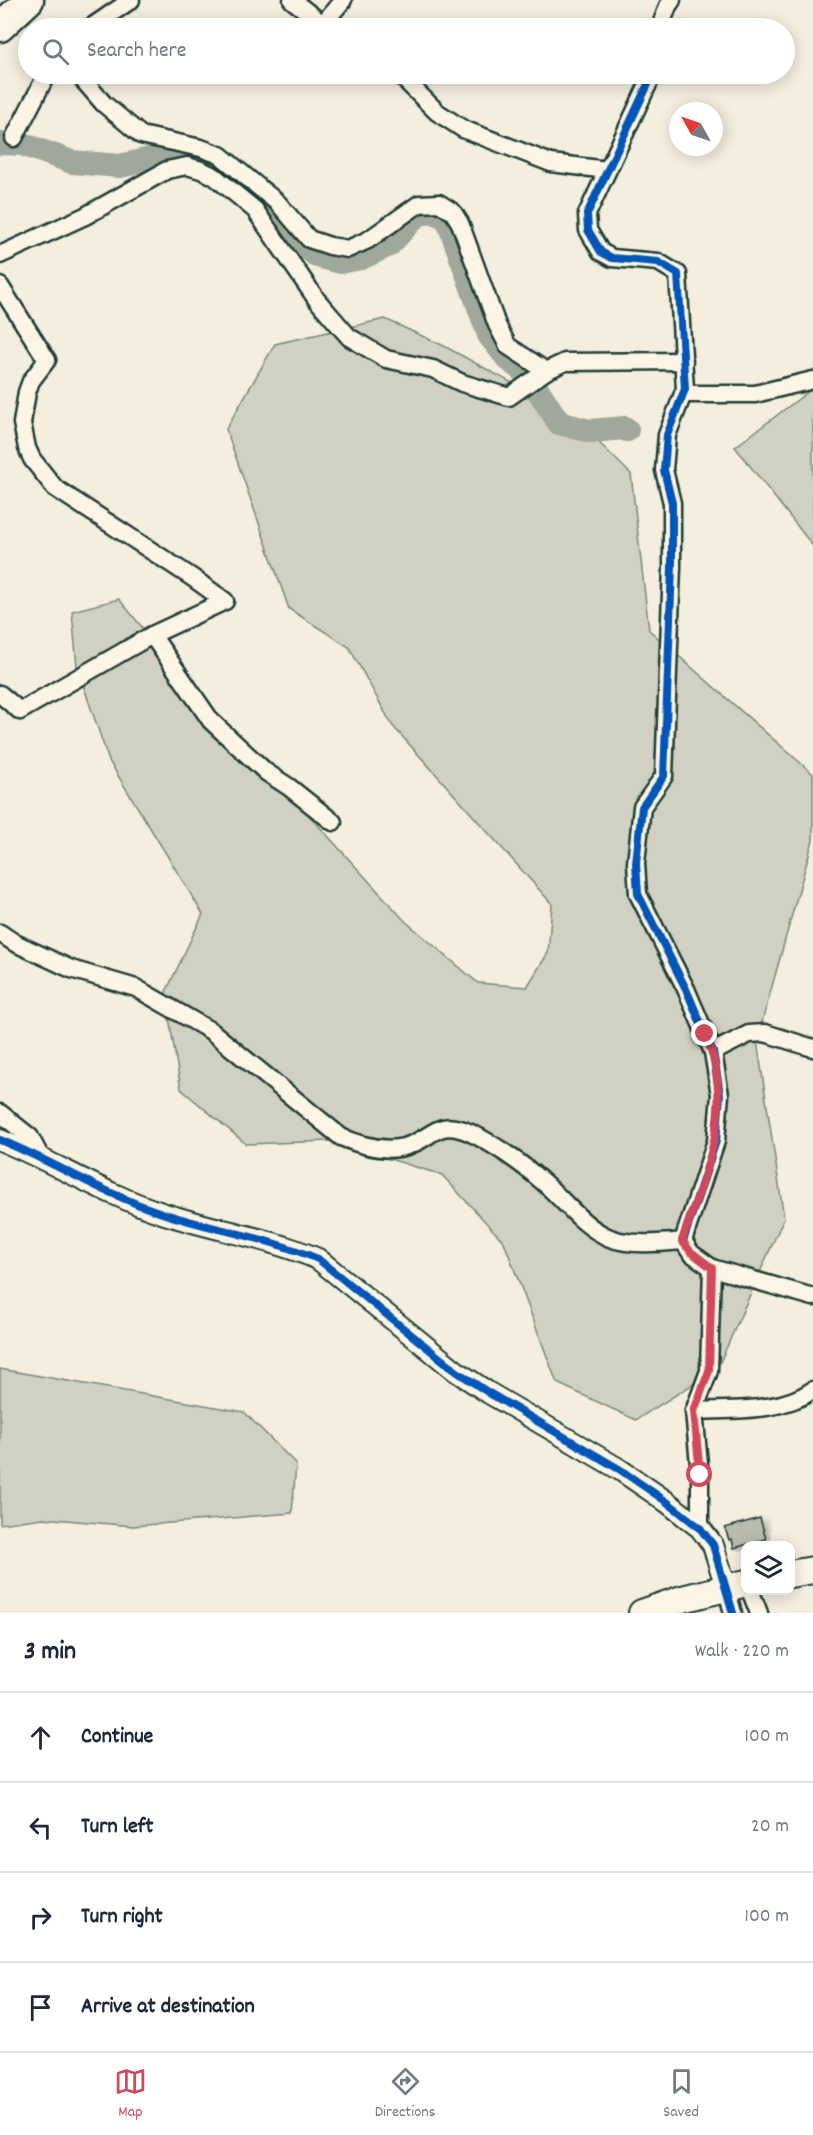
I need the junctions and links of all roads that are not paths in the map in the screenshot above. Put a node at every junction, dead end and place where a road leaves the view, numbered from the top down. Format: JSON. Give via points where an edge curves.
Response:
{"nodes":[{"id":1,"x":29,"y":0,"type":"edge"},
{"id":2,"x":130,"y":0,"type":"edge"},
{"id":3,"x":292,"y":0,"type":"edge"},
{"id":4,"x":343,"y":0,"type":"edge"},
{"id":5,"x":672,"y":0,"type":"edge"},
{"id":6,"x":104,"y":18,"type":"edge"},
{"id":7,"x":314,"y":18,"type":"edge"},
{"id":8,"x":331,"y":18,"type":"edge"},
{"id":9,"x":664,"y":18,"type":"edge"},
{"id":10,"x":0,"y":27,"type":"edge"},
{"id":11,"x":42,"y":84,"type":"edge"},
{"id":12,"x":87,"y":84,"type":"edge"},
{"id":13,"x":409,"y":84,"type":"edge"},
{"id":14,"x":648,"y":84,"type":"edge"},
{"id":15,"x":14,"y":138,"type":"dead end"},
{"id":16,"x":607,"y":170,"type":"junction"},
{"id":17,"x":0,"y":255,"type":"edge"},
{"id":18,"x":0,"y":286,"type":"edge"},
{"id":19,"x":546,"y":371,"type":"junction"},
{"id":20,"x":684,"y":380,"type":"junction"},
{"id":21,"x":813,"y":380,"type":"edge"},
{"id":22,"x":152,"y":635,"type":"junction"},
{"id":23,"x":0,"y":694,"type":"edge"},
{"id":24,"x":333,"y":822,"type":"dead end"},
{"id":25,"x":0,"y":933,"type":"edge"},
{"id":26,"x":813,"y":1048,"type":"edge"},
{"id":27,"x":713,"y":1052,"type":"junction"},
{"id":28,"x":0,"y":1113,"type":"edge"},
{"id":29,"x":0,"y":1140,"type":"edge"},
{"id":30,"x":41,"y":1158,"type":"junction"},
{"id":31,"x":682,"y":1241,"type":"junction"},
{"id":32,"x":712,"y":1268,"type":"junction"},
{"id":33,"x":813,"y":1297,"type":"edge"},
{"id":34,"x":813,"y":1390,"type":"edge"},
{"id":35,"x":694,"y":1411,"type":"junction"},
{"id":36,"x":700,"y":1528,"type":"junction"},
{"id":37,"x":813,"y":1570,"type":"edge"},
{"id":38,"x":795,"y":1573,"type":"edge"},
{"id":39,"x":741,"y":1587,"type":"edge"},
{"id":40,"x":747,"y":1595,"type":"edge"},
{"id":41,"x":642,"y":1613,"type":"edge"},
{"id":42,"x":733,"y":1613,"type":"edge"},
{"id":43,"x":759,"y":1613,"type":"edge"}],
"edges":[{"from":1,"to":10,"type":"highway"},
{"from":2,"to":6,"type":"street"},
{"from":3,"to":7,"type":"street"},
{"from":4,"to":8,"type":"street"},
{"from":5,"to":9,"type":"street"},
{"from":11,"to":15,"type":"street"},
{"from":12,"to":19,"type":"street","via":[[141,135],[220,156],[278,203],[309,239],[348,249],[420,204],[439,203],[453,212],[460,223],[508,346]]},
{"from":13,"to":16,"type":"street","via":[[437,112],[464,129],[551,163]]},
{"from":14,"to":16,"type":"street"},
{"from":16,"to":20,"type":"street","via":[[587,214],[588,231],[602,252],[612,258],[658,262],[678,274]]},
{"from":17,"to":19,"type":"street","via":[[85,216],[167,170],[187,166],[214,176],[255,210],[317,300],[349,337],[386,359],[433,369],[462,383],[509,397]]},
{"from":18,"to":22,"type":"street","via":[[47,360],[31,381],[22,423],[33,459],[55,488],[225,600]]},
{"from":19,"to":20,"type":"street","via":[[565,362]]},
{"from":20,"to":21,"type":"street","via":[[755,393]]},
{"from":20,"to":27,"type":"street","via":[[667,435],[664,470],[672,503],[672,556],[664,776],[642,807],[636,863],[638,894]]},
{"from":22,"to":23,"type":"street","via":[[20,711]]},
{"from":22,"to":24,"type":"street","via":[[211,721],[266,772]]},
{"from":25,"to":31,"type":"street","via":[[71,969],[136,988],[211,1030],[341,1137],[390,1149],[405,1147],[442,1127],[453,1126],[490,1144],[533,1175],[592,1228],[611,1239],[641,1243]]},
{"from":26,"to":27,"type":"street","via":[[765,1033],[749,1034]]},
{"from":27,"to":31,"type":"street","via":[[720,1095],[716,1141]]},
{"from":28,"to":30,"type":"street","via":[[30,1137]]},
{"from":29,"to":30,"type":"street"},
{"from":30,"to":36,"type":"street","via":[[160,1213],[292,1248],[318,1259],[456,1371],[619,1469]]},
{"from":31,"to":32,"type":"street"},
{"from":32,"to":33,"type":"street"},
{"from":32,"to":35,"type":"street","via":[[709,1371]]},
{"from":34,"to":35,"type":"street","via":[[780,1405]]},
{"from":35,"to":36,"type":"street"},
{"from":36,"to":39,"type":"street"},
{"from":37,"to":38,"type":"main road"},
{"from":39,"to":41,"type":"main road","via":[[682,1599]]},
{"from":39,"to":42,"type":"street"},
{"from":40,"to":43,"type":"street"}]}
